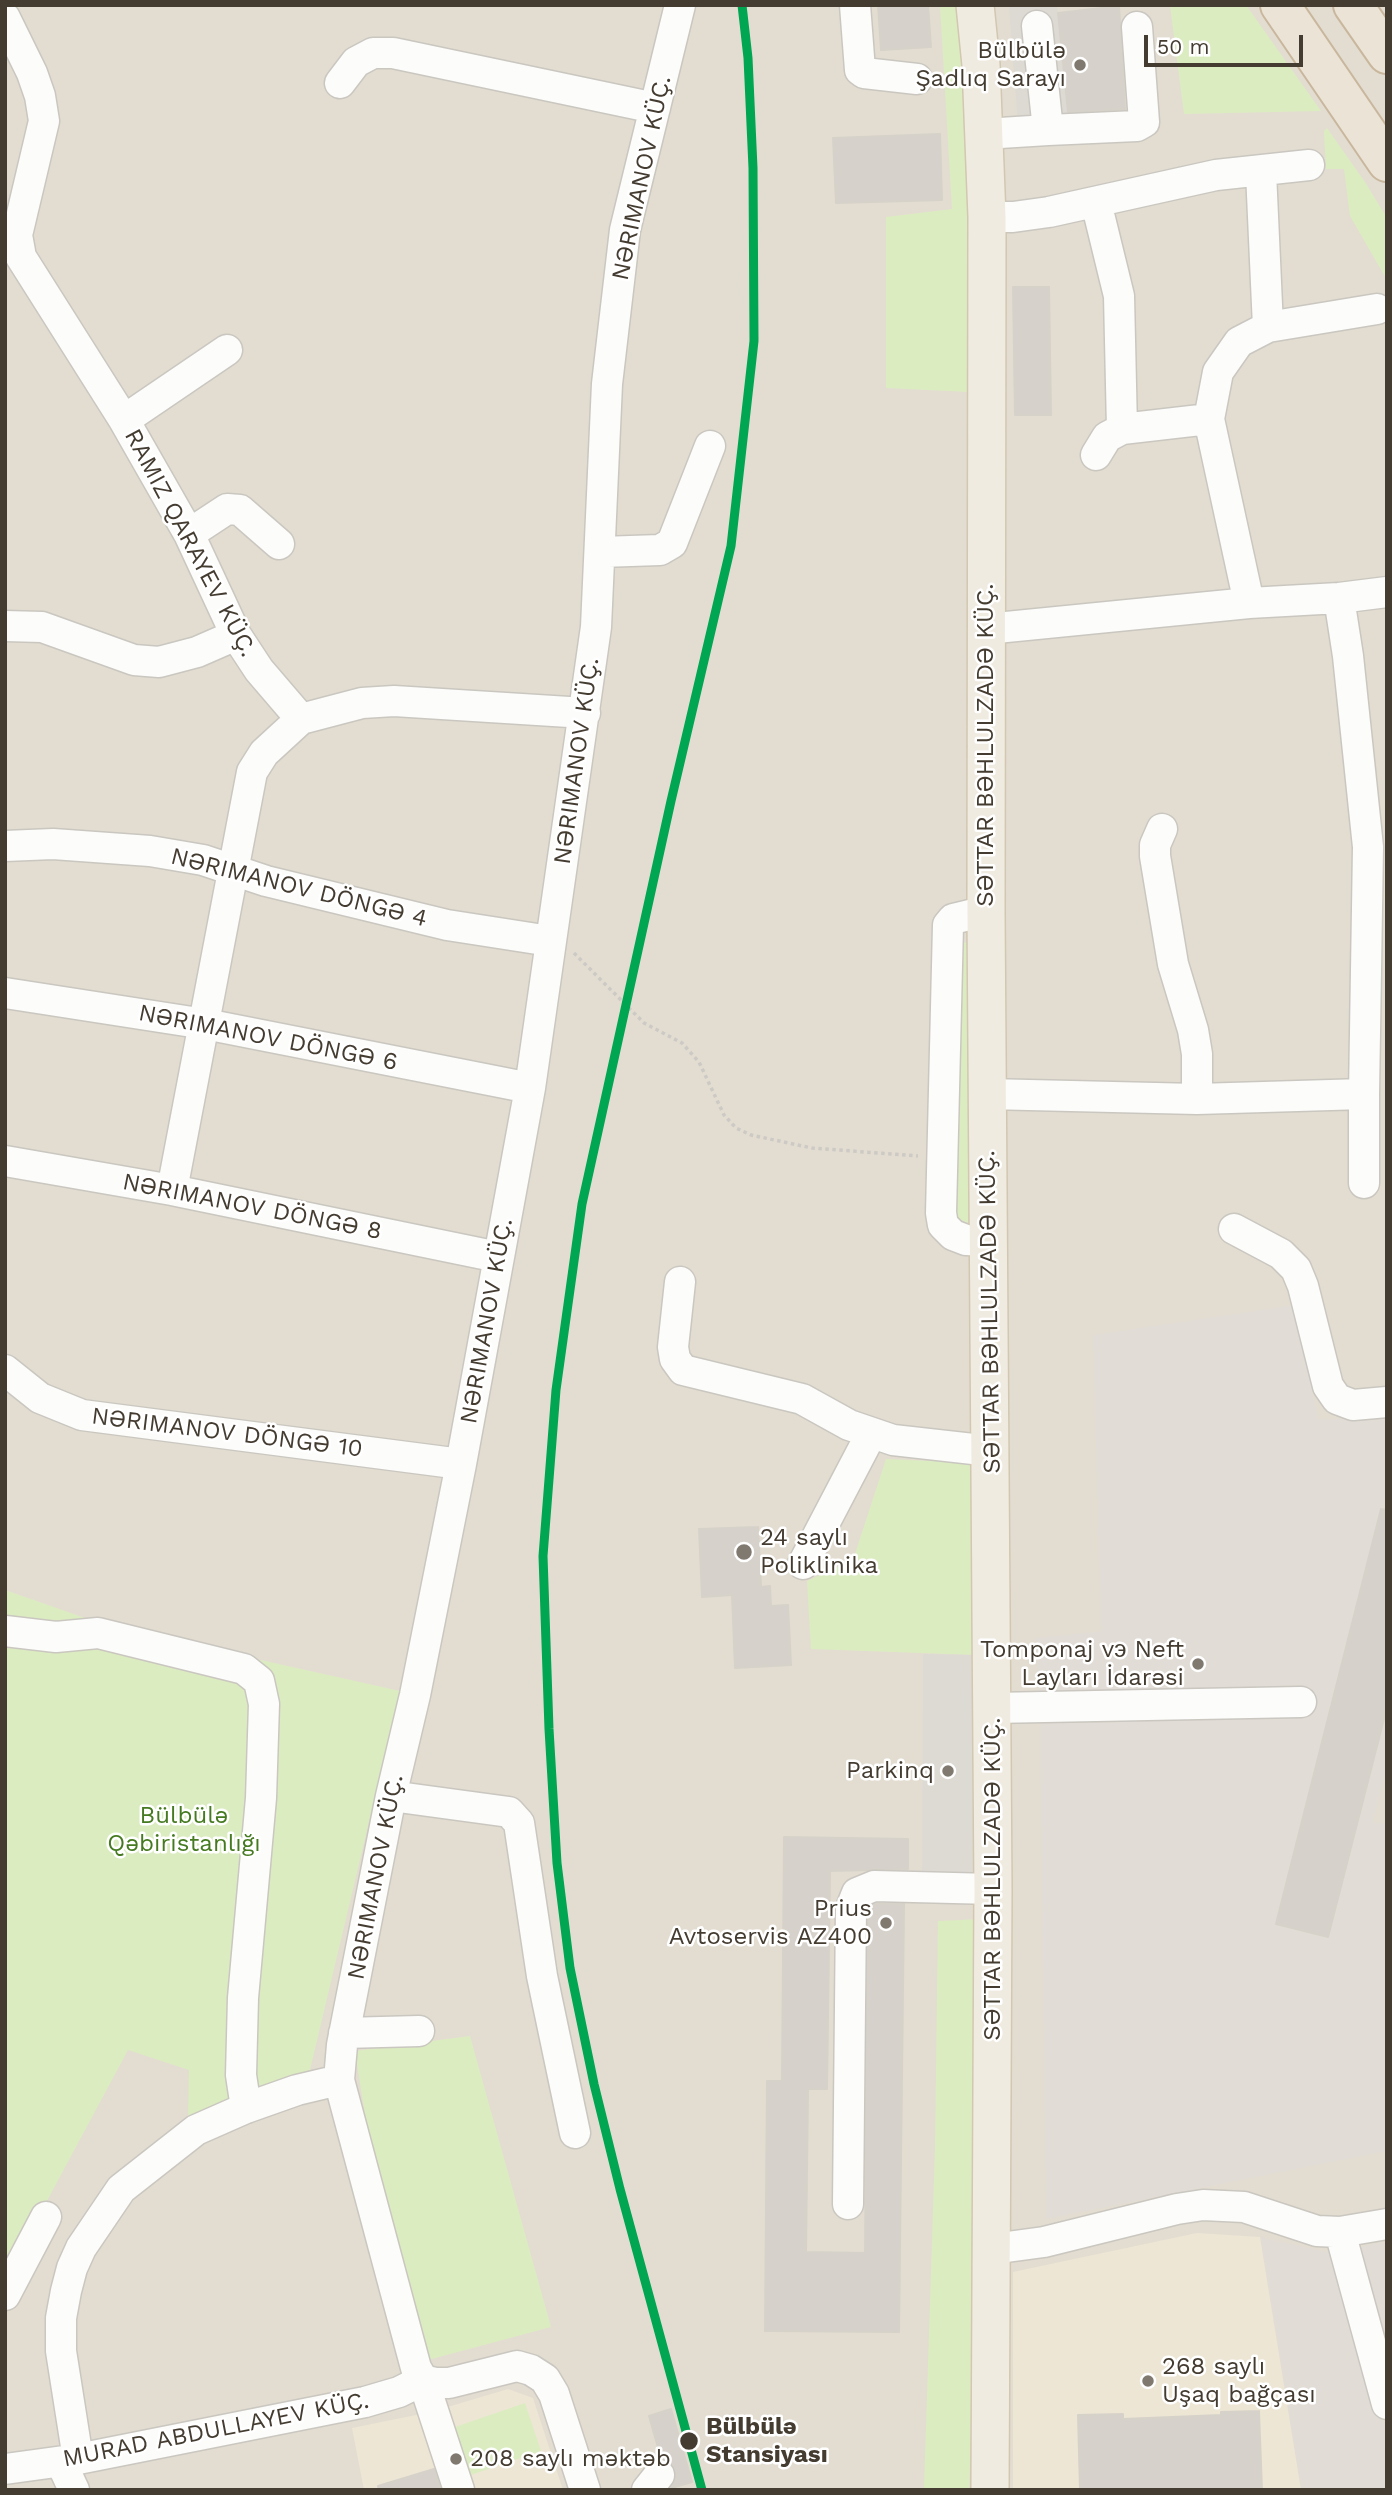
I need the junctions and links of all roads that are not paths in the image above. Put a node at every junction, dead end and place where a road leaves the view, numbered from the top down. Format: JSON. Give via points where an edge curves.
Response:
{"nodes":[{"id":1,"x":680,"y":5,"type":"edge"},
{"id":2,"x":855,"y":5,"type":"edge"},
{"id":3,"x":975,"y":5,"type":"edge"},
{"id":4,"x":1280,"y":5,"type":"edge"},
{"id":5,"x":1353,"y":5,"type":"edge"},
{"id":6,"x":5,"y":18,"type":"edge"},
{"id":7,"x":1037,"y":26,"type":"dead end"},
{"id":8,"x":1137,"y":27,"type":"dead end"},
{"id":9,"x":1387,"y":54,"type":"edge"},
{"id":10,"x":917,"y":79,"type":"dead end"},
{"id":11,"x":340,"y":83,"type":"dead end"},
{"id":12,"x":655,"y":108,"type":"junction"},
{"id":13,"x":1048,"y":130,"type":"junction"},
{"id":14,"x":984,"y":134,"type":"junction"},
{"id":15,"x":1387,"y":162,"type":"edge"},
{"id":16,"x":1309,"y":166,"type":"dead end"},
{"id":17,"x":1261,"y":172,"type":"junction"},
{"id":18,"x":1096,"y":202,"type":"junction"},
{"id":19,"x":987,"y":217,"type":"junction"},
{"id":20,"x":1377,"y":309,"type":"dead end"},
{"id":21,"x":1268,"y":327,"type":"junction"},
{"id":22,"x":227,"y":350,"type":"dead end"},
{"id":23,"x":1209,"y":419,"type":"junction"},
{"id":24,"x":124,"y":420,"type":"junction"},
{"id":25,"x":1122,"y":429,"type":"junction"},
{"id":26,"x":710,"y":446,"type":"dead end"},
{"id":27,"x":1096,"y":455,"type":"dead end"},
{"id":28,"x":188,"y":534,"type":"junction"},
{"id":29,"x":279,"y":544,"type":"dead end"},
{"id":30,"x":601,"y":552,"type":"junction"},
{"id":31,"x":1387,"y":592,"type":"edge"},
{"id":32,"x":1339,"y":598,"type":"junction"},
{"id":33,"x":1249,"y":603,"type":"junction"},
{"id":34,"x":5,"y":626,"type":"edge"},
{"id":35,"x":986,"y":629,"type":"junction"},
{"id":36,"x":236,"y":635,"type":"junction"},
{"id":37,"x":585,"y":713,"type":"junction"},
{"id":38,"x":301,"y":719,"type":"junction"},
{"id":39,"x":1162,"y":829,"type":"dead end"},
{"id":40,"x":5,"y":846,"type":"edge"},
{"id":41,"x":234,"y":871,"type":"junction"},
{"id":42,"x":986,"y":911,"type":"junction"},
{"id":43,"x":550,"y":941,"type":"junction"},
{"id":44,"x":5,"y":993,"type":"edge"},
{"id":45,"x":205,"y":1024,"type":"junction"},
{"id":46,"x":530,"y":1088,"type":"junction"},
{"id":47,"x":987,"y":1094,"type":"junction"},
{"id":48,"x":1364,"y":1094,"type":"junction"},
{"id":49,"x":1198,"y":1099,"type":"junction"},
{"id":50,"x":5,"y":1161,"type":"edge"},
{"id":51,"x":1364,"y":1183,"type":"dead end"},
{"id":52,"x":172,"y":1191,"type":"junction"},
{"id":53,"x":1234,"y":1229,"type":"dead end"},
{"id":54,"x":988,"y":1241,"type":"junction"},
{"id":55,"x":498,"y":1257,"type":"junction"},
{"id":56,"x":680,"y":1282,"type":"dead end"},
{"id":57,"x":5,"y":1370,"type":"edge"},
{"id":58,"x":1387,"y":1402,"type":"edge"},
{"id":59,"x":871,"y":1434,"type":"junction"},
{"id":60,"x":991,"y":1451,"type":"junction"},
{"id":61,"x":461,"y":1464,"type":"junction"},
{"id":62,"x":803,"y":1564,"type":"dead end"},
{"id":63,"x":5,"y":1631,"type":"edge"},
{"id":64,"x":1301,"y":1702,"type":"dead end"},
{"id":65,"x":993,"y":1708,"type":"junction"},
{"id":66,"x":391,"y":1796,"type":"junction"},
{"id":67,"x":993,"y":1889,"type":"junction"},
{"id":68,"x":419,"y":2031,"type":"dead end"},
{"id":69,"x":344,"y":2033,"type":"junction"},
{"id":70,"x":339,"y":2080,"type":"junction"},
{"id":71,"x":246,"y":2108,"type":"junction"},
{"id":72,"x":575,"y":2133,"type":"dead end"},
{"id":73,"x":848,"y":2204,"type":"dead end"},
{"id":74,"x":46,"y":2217,"type":"dead end"},
{"id":75,"x":1387,"y":2224,"type":"edge"},
{"id":76,"x":1340,"y":2232,"type":"junction"},
{"id":77,"x":992,"y":2249,"type":"junction"},
{"id":78,"x":5,"y":2295,"type":"edge"},
{"id":79,"x":423,"y":2380,"type":"junction"},
{"id":80,"x":1387,"y":2404,"type":"edge"},
{"id":81,"x":70,"y":2460,"type":"junction"},
{"id":82,"x":5,"y":2469,"type":"edge"},
{"id":83,"x":74,"y":2490,"type":"edge"},
{"id":84,"x":459,"y":2490,"type":"edge"},
{"id":85,"x":585,"y":2490,"type":"edge"},
{"id":86,"x":990,"y":2490,"type":"edge"}],
"edges":[{"from":1,"to":12,"type":"street","name":"NƏRIMANOV KÜÇ."},
{"from":2,"to":10,"type":"street","via":[[860,70]]},
{"from":3,"to":14,"type":"main road","name":"SƏTTAR BƏHLULZADƏ KÜÇ."},
{"from":4,"to":15,"type":"highway"},
{"from":5,"to":9,"type":"highway"},
{"from":6,"to":24,"type":"street","name":"RAMIZ QARAYEV KÜÇ.","via":[[32,73],[44,121],[17,235],[21,257]]},
{"from":7,"to":13,"type":"street"},
{"from":8,"to":13,"type":"street","via":[[1144,122]]},
{"from":11,"to":12,"type":"street","via":[[356,62],[373,53],[393,53]]},
{"from":12,"to":30,"type":"street","name":"NƏRIMANOV KÜÇ.","via":[[625,230],[607,384]]},
{"from":13,"to":14,"type":"street"},
{"from":14,"to":19,"type":"main road","name":"SƏTTAR BƏHLULZADƏ KÜÇ."},
{"from":16,"to":17,"type":"street"},
{"from":17,"to":18,"type":"street","via":[[1216,175]]},
{"from":17,"to":21,"type":"street"},
{"from":18,"to":19,"type":"street"},
{"from":18,"to":25,"type":"street","via":[[1119,296]]},
{"from":19,"to":35,"type":"main road","name":"SƏTTAR BƏHLULZADƏ KÜÇ."},
{"from":20,"to":21,"type":"street"},
{"from":21,"to":23,"type":"street","via":[[1239,342],[1218,372]]},
{"from":22,"to":24,"type":"street"},
{"from":23,"to":25,"type":"street"},
{"from":23,"to":33,"type":"street"},
{"from":24,"to":28,"type":"street","name":"RAMIZ QARAYEV KÜÇ."},
{"from":25,"to":27,"type":"street","via":[[1107,437]]},
{"from":26,"to":30,"type":"street","via":[[671,543],[660,550]]},
{"from":28,"to":29,"type":"street","via":[[227,509],[240,509]]},
{"from":28,"to":36,"type":"street","name":"RAMIZ QARAYEV KÜÇ."},
{"from":30,"to":37,"type":"street","name":"NƏRIMANOV KÜÇ."},
{"from":31,"to":32,"type":"street"},
{"from":32,"to":33,"type":"street"},
{"from":32,"to":48,"type":"street","via":[[1368,847]]},
{"from":33,"to":35,"type":"street"},
{"from":34,"to":36,"type":"street","via":[[42,627],[134,660],[159,662]]},
{"from":35,"to":42,"type":"main road","name":"SƏTTAR BƏHLULZADƏ KÜÇ."},
{"from":36,"to":38,"type":"street","name":"RAMIZ QARAYEV KÜÇ."},
{"from":37,"to":38,"type":"street","via":[[394,701],[362,703]]},
{"from":37,"to":43,"type":"street","name":"NƏRIMANOV KÜÇ."},
{"from":38,"to":41,"type":"street","via":[[264,753],[252,772]]},
{"from":39,"to":49,"type":"street","via":[[1155,856],[1173,964],[1193,1030]]},
{"from":40,"to":41,"type":"street","name":"NƏRIMANOV DÖNGƏ 4","via":[[53,844],[150,851],[203,860]]},
{"from":41,"to":43,"type":"street","name":"NƏRIMANOV DÖNGƏ 4","via":[[447,925]]},
{"from":41,"to":45,"type":"street"},
{"from":42,"to":47,"type":"main road","name":"SƏTTAR BƏHLULZADƏ KÜÇ."},
{"from":42,"to":54,"type":"street","via":[[953,919],[948,925],[940,1213],[943,1225],[953,1235]]},
{"from":43,"to":46,"type":"street","name":"NƏRIMANOV KÜÇ."},
{"from":44,"to":45,"type":"street","name":"NƏRIMANOV DÖNGƏ 6"},
{"from":45,"to":46,"type":"street","name":"NƏRIMANOV DÖNGƏ 6"},
{"from":45,"to":52,"type":"street"},
{"from":46,"to":55,"type":"street","name":"NƏRIMANOV KÜÇ."},
{"from":47,"to":49,"type":"street"},
{"from":47,"to":54,"type":"main road","name":"SƏTTAR BƏHLULZADƏ KÜÇ."},
{"from":48,"to":49,"type":"street"},
{"from":48,"to":51,"type":"street"},
{"from":50,"to":52,"type":"street","name":"NƏRIMANOV DÖNGƏ 8"},
{"from":52,"to":55,"type":"street","name":"NƏRIMANOV DÖNGƏ 8"},
{"from":53,"to":58,"type":"street","via":[[1281,1254],[1296,1269],[1328,1386],[1337,1399],[1353,1405]]},
{"from":54,"to":60,"type":"main road","name":"SƏTTAR BƏHLULZADƏ KÜÇ."},
{"from":55,"to":61,"type":"street","name":"NƏRIMANOV KÜÇ."},
{"from":56,"to":59,"type":"street","via":[[673,1347],[674,1359],[683,1370],[802,1399]]},
{"from":57,"to":61,"type":"street","name":"NƏRIMANOV DÖNGƏ 10","via":[[40,1398],[82,1415]]},
{"from":59,"to":60,"type":"street"},
{"from":59,"to":62,"type":"street"},
{"from":60,"to":65,"type":"main road","name":"SƏTTAR BƏHLULZADƏ KÜÇ."},
{"from":61,"to":66,"type":"street","name":"NƏRIMANOV KÜÇ."},
{"from":63,"to":71,"type":"street","via":[[55,1637],[98,1633],[244,1669],[259,1681],[264,1704],[261,1798],[243,1998],[241,2075]]},
{"from":64,"to":65,"type":"street"},
{"from":65,"to":67,"type":"main road","name":"SƏTTAR BƏHLULZADƏ KÜÇ."},
{"from":66,"to":69,"type":"street","name":"NƏRIMANOV KÜÇ."},
{"from":66,"to":72,"type":"street","via":[[509,1812],[519,1823],[542,1976]]},
{"from":67,"to":73,"type":"street","via":[[874,1885],[857,1893],[851,1908]]},
{"from":67,"to":77,"type":"main road","name":"SƏTTAR BƏHLULZADƏ KÜÇ."},
{"from":68,"to":69,"type":"street"},
{"from":69,"to":70,"type":"street","name":"NƏRIMANOV KÜÇ."},
{"from":70,"to":71,"type":"street"},
{"from":70,"to":79,"type":"street","name":"NƏRIMANOV KÜÇ.","via":[[411,2353]]},
{"from":71,"to":81,"type":"street","via":[[196,2130],[121,2189],[80,2248],[61,2318]]},
{"from":74,"to":78,"type":"street"},
{"from":75,"to":76,"type":"street"},
{"from":76,"to":77,"type":"street","via":[[1317,2231],[1244,2207],[1202,2205],[1044,2242]]},
{"from":76,"to":80,"type":"street"},
{"from":77,"to":86,"type":"main road","name":"SƏTTAR BƏHLULZADƏ KÜÇ."},
{"from":79,"to":81,"type":"street","name":"MURAD ABDULLAYEV KÜÇ.","via":[[365,2402]]},
{"from":79,"to":84,"type":"street","name":"NƏRIMANOV KÜÇ."},
{"from":79,"to":85,"type":"street","via":[[449,2383],[517,2366],[545,2379]]},
{"from":81,"to":82,"type":"street","name":"MURAD ABDULLAYEV KÜÇ."},
{"from":81,"to":83,"type":"street"}]}
